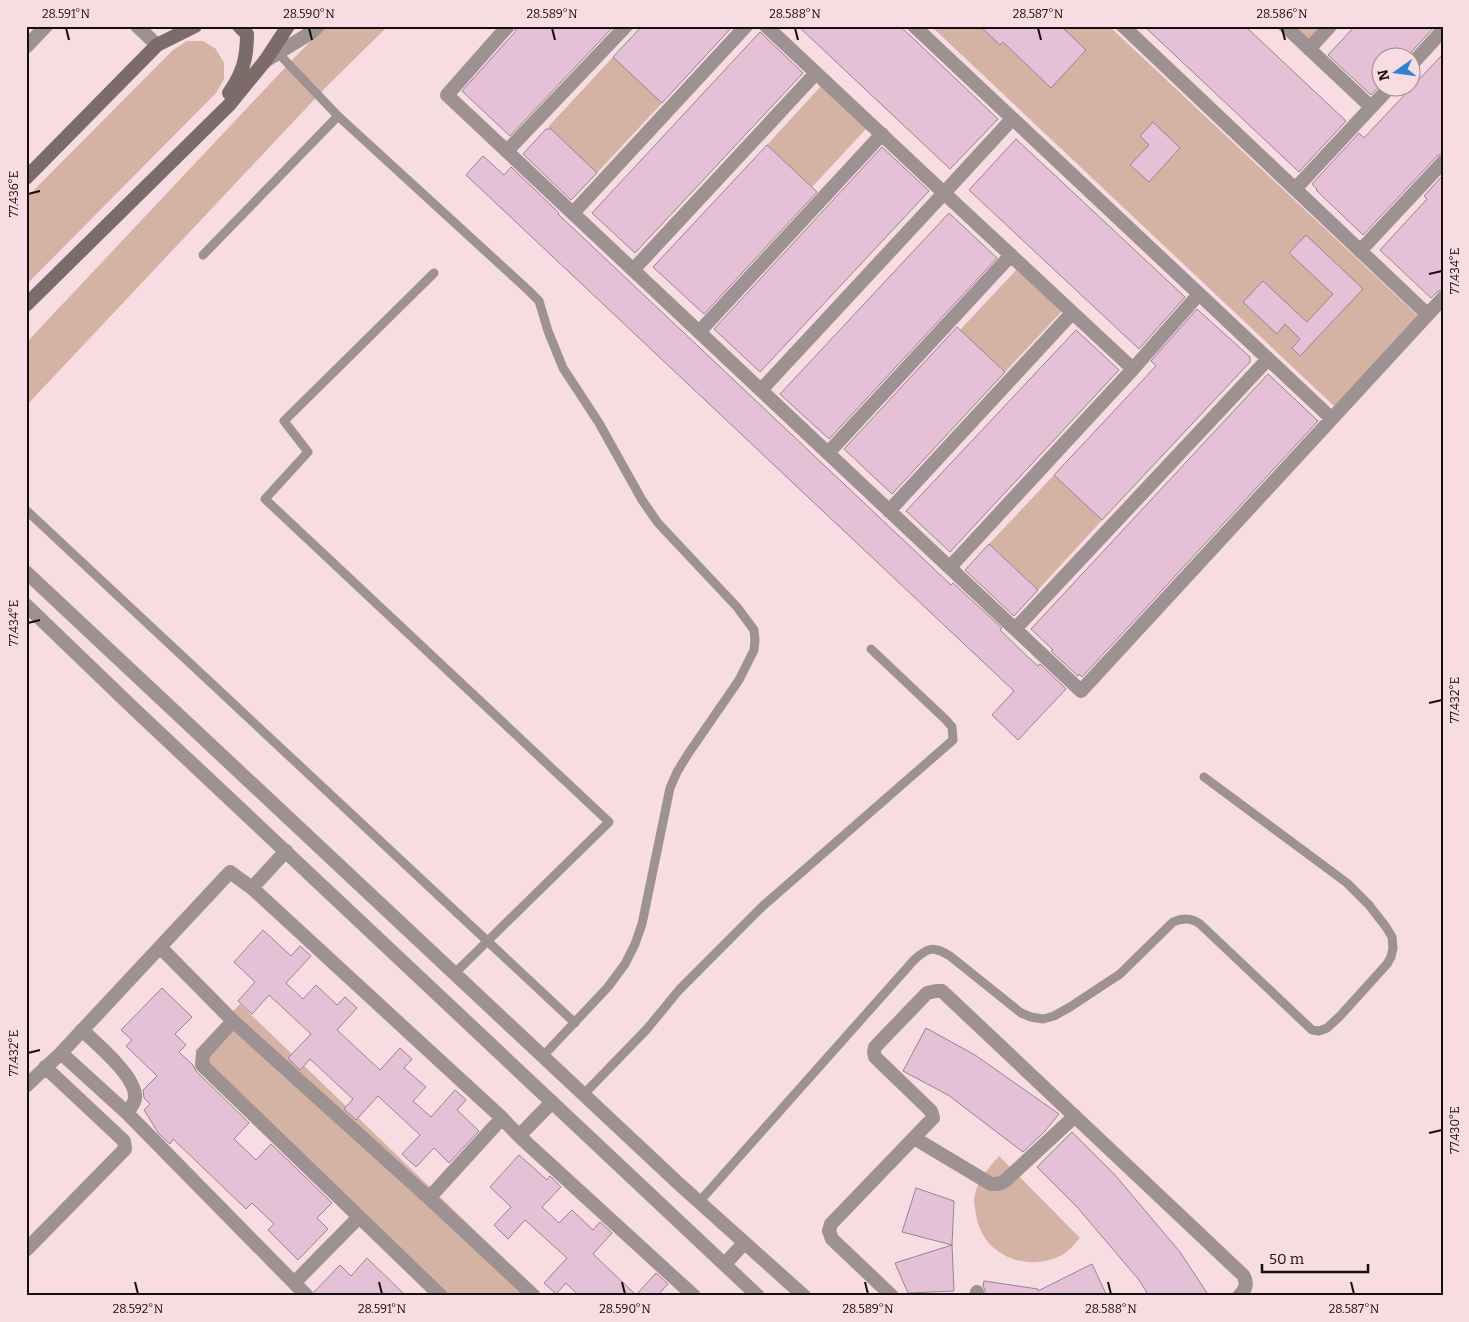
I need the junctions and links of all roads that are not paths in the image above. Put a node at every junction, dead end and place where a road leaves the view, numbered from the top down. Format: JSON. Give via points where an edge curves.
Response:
{"nodes":[{"id":1,"x":46,"y":26,"type":"edge"},
{"id":2,"x":138,"y":26,"type":"edge"},
{"id":3,"x":195,"y":26,"type":"edge"},
{"id":4,"x":239,"y":26,"type":"edge"},
{"id":5,"x":288,"y":26,"type":"edge"},
{"id":6,"x":318,"y":26,"type":"edge"},
{"id":7,"x":508,"y":26,"type":"edge"},
{"id":8,"x":626,"y":26,"type":"edge"},
{"id":9,"x":746,"y":26,"type":"edge"},
{"id":10,"x":766,"y":26,"type":"edge"},
{"id":11,"x":914,"y":26,"type":"edge"},
{"id":12,"x":1123,"y":26,"type":"edge"},
{"id":13,"x":1284,"y":26,"type":"edge"},
{"id":14,"x":1330,"y":26,"type":"edge"},
{"id":15,"x":175,"y":30,"type":"edge"},
{"id":16,"x":1443,"y":30,"type":"edge"},
{"id":17,"x":157,"y":45,"type":"junction"},
{"id":18,"x":26,"y":47,"type":"edge"},
{"id":19,"x":1309,"y":49,"type":"junction"},
{"id":20,"x":278,"y":53,"type":"junction"},
{"id":21,"x":1422,"y":53,"type":"edge"},
{"id":22,"x":265,"y":61,"type":"junction"},
{"id":23,"x":816,"y":73,"type":"junction"},
{"id":24,"x":1380,"y":98,"type":"edge"},
{"id":25,"x":1371,"y":107,"type":"junction"},
{"id":26,"x":338,"y":116,"type":"junction"},
{"id":27,"x":1012,"y":119,"type":"junction"},
{"id":28,"x":211,"y":124,"type":"junction"},
{"id":29,"x":882,"y":134,"type":"junction"},
{"id":30,"x":507,"y":152,"type":"junction"},
{"id":31,"x":1443,"y":162,"type":"edge"},
{"id":32,"x":26,"y":178,"type":"edge"},
{"id":33,"x":1295,"y":189,"type":"junction"},
{"id":34,"x":944,"y":193,"type":"junction"},
{"id":35,"x":573,"y":213,"type":"junction"},
{"id":36,"x":1360,"y":251,"type":"junction"},
{"id":37,"x":203,"y":255,"type":"dead end"},
{"id":38,"x":1011,"y":256,"type":"junction"},
{"id":39,"x":633,"y":270,"type":"junction"},
{"id":40,"x":434,"y":273,"type":"dead end"},
{"id":41,"x":1199,"y":294,"type":"junction"},
{"id":42,"x":1443,"y":298,"type":"edge"},
{"id":43,"x":26,"y":305,"type":"edge"},
{"id":44,"x":1072,"y":313,"type":"junction"},
{"id":45,"x":1427,"y":314,"type":"junction"},
{"id":46,"x":699,"y":332,"type":"junction"},
{"id":47,"x":1268,"y":359,"type":"junction"},
{"id":48,"x":1133,"y":369,"type":"junction"},
{"id":49,"x":761,"y":390,"type":"junction"},
{"id":50,"x":1331,"y":418,"type":"junction"},
{"id":51,"x":828,"y":453,"type":"junction"},
{"id":52,"x":26,"y":510,"type":"edge"},
{"id":53,"x":889,"y":511,"type":"junction"},
{"id":54,"x":950,"y":568,"type":"junction"},
{"id":55,"x":26,"y":572,"type":"edge"},
{"id":56,"x":26,"y":605,"type":"edge"},
{"id":57,"x":1015,"y":629,"type":"junction"},
{"id":58,"x":871,"y":649,"type":"dead end"},
{"id":59,"x":1204,"y":777,"type":"dead end"},
{"id":60,"x":286,"y":851,"type":"junction"},
{"id":61,"x":252,"y":888,"type":"junction"},
{"id":62,"x":488,"y":942,"type":"junction"},
{"id":63,"x":160,"y":947,"type":"junction"},
{"id":64,"x":455,"y":974,"type":"junction"},
{"id":65,"x":233,"y":1021,"type":"junction"},
{"id":66,"x":574,"y":1023,"type":"junction"},
{"id":67,"x":82,"y":1030,"type":"junction"},
{"id":68,"x":61,"y":1053,"type":"junction"},
{"id":69,"x":543,"y":1056,"type":"junction"},
{"id":70,"x":45,"y":1067,"type":"junction"},
{"id":71,"x":26,"y":1086,"type":"edge"},
{"id":72,"x":584,"y":1094,"type":"junction"},
{"id":73,"x":552,"y":1102,"type":"junction"},
{"id":74,"x":127,"y":1113,"type":"junction"},
{"id":75,"x":1075,"y":1116,"type":"junction"},
{"id":76,"x":502,"y":1118,"type":"junction"},
{"id":77,"x":519,"y":1136,"type":"junction"},
{"id":78,"x":914,"y":1138,"type":"junction"},
{"id":79,"x":429,"y":1198,"type":"junction"},
{"id":80,"x":700,"y":1202,"type":"junction"},
{"id":81,"x":359,"y":1216,"type":"junction"},
{"id":82,"x":744,"y":1243,"type":"junction"},
{"id":83,"x":26,"y":1250,"type":"edge"},
{"id":84,"x":725,"y":1264,"type":"junction"},
{"id":85,"x":294,"y":1283,"type":"junction"},
{"id":86,"x":306,"y":1296,"type":"edge"},
{"id":87,"x":442,"y":1296,"type":"edge"},
{"id":88,"x":534,"y":1296,"type":"edge"},
{"id":89,"x":694,"y":1296,"type":"edge"},
{"id":90,"x":758,"y":1296,"type":"edge"},
{"id":91,"x":804,"y":1296,"type":"edge"},
{"id":92,"x":892,"y":1296,"type":"edge"},
{"id":93,"x":1239,"y":1296,"type":"edge"}],
"edges":[{"from":1,"to":18,"type":"street"},
{"from":2,"to":17,"type":"street"},
{"from":3,"to":15,"type":"main road"},
{"from":4,"to":28,"type":"main road","via":[[247,34],[247,50],[240,77],[216,110]]},
{"from":5,"to":22,"type":"main road"},
{"from":6,"to":20,"type":"street"},
{"from":7,"to":30,"type":"street","via":[[447,95]]},
{"from":8,"to":30,"type":"street"},
{"from":9,"to":35,"type":"street"},
{"from":10,"to":23,"type":"street"},
{"from":11,"to":27,"type":"street"},
{"from":12,"to":33,"type":"street"},
{"from":13,"to":19,"type":"street"},
{"from":14,"to":19,"type":"street"},
{"from":15,"to":17,"type":"main road"},
{"from":16,"to":21,"type":"street"},
{"from":17,"to":32,"type":"main road"},
{"from":19,"to":25,"type":"street"},
{"from":20,"to":22,"type":"street"},
{"from":20,"to":26,"type":"lane"},
{"from":22,"to":28,"type":"main road"},
{"from":23,"to":29,"type":"street"},
{"from":23,"to":39,"type":"street"},
{"from":24,"to":25,"type":"street"},
{"from":25,"to":33,"type":"street"},
{"from":26,"to":37,"type":"lane"},
{"from":26,"to":66,"type":"lane","via":[[538,301],[563,368],[599,423],[642,500],[754,630],[754,650],[739,680],[688,754],[670,788],[635,944],[608,987]]},
{"from":27,"to":34,"type":"street"},
{"from":27,"to":41,"type":"street"},
{"from":28,"to":43,"type":"main road"},
{"from":29,"to":34,"type":"street"},
{"from":29,"to":46,"type":"street"},
{"from":30,"to":35,"type":"street"},
{"from":31,"to":36,"type":"street"},
{"from":33,"to":36,"type":"street"},
{"from":34,"to":38,"type":"street"},
{"from":34,"to":49,"type":"street"},
{"from":35,"to":39,"type":"street"},
{"from":36,"to":45,"type":"street"},
{"from":38,"to":44,"type":"street"},
{"from":38,"to":51,"type":"street"},
{"from":39,"to":46,"type":"street"},
{"from":40,"to":62,"type":"lane","via":[[284,421],[308,452],[265,499],[608,822]]},
{"from":41,"to":47,"type":"street"},
{"from":41,"to":48,"type":"street"},
{"from":42,"to":45,"type":"street"},
{"from":44,"to":48,"type":"street"},
{"from":44,"to":53,"type":"street"},
{"from":45,"to":50,"type":"street"},
{"from":46,"to":49,"type":"street"},
{"from":47,"to":50,"type":"street"},
{"from":47,"to":57,"type":"street"},
{"from":48,"to":54,"type":"street"},
{"from":49,"to":51,"type":"street"},
{"from":50,"to":57,"type":"street","via":[[1081,691]]},
{"from":51,"to":53,"type":"street"},
{"from":52,"to":62,"type":"lane"},
{"from":53,"to":54,"type":"street"},
{"from":54,"to":57,"type":"street"},
{"from":55,"to":64,"type":"street"},
{"from":56,"to":60,"type":"street"},
{"from":58,"to":72,"type":"lane","via":[[946,720],[952,727],[953,740],[764,905],[679,990],[647,1029]]},
{"from":59,"to":80,"type":"lane","via":[[1347,883],[1370,905],[1392,937],[1393,948],[1387,964],[1327,1028],[1312,1030],[1196,920],[1189,918],[1173,922],[1120,974],[1070,1007],[1043,1019],[1021,1013],[950,956],[931,948],[914,960]]},
{"from":60,"to":61,"type":"street"},
{"from":60,"to":73,"type":"street"},
{"from":61,"to":63,"type":"street","via":[[230,872]]},
{"from":61,"to":76,"type":"street"},
{"from":62,"to":64,"type":"lane"},
{"from":62,"to":66,"type":"lane"},
{"from":63,"to":65,"type":"street"},
{"from":63,"to":67,"type":"street"},
{"from":64,"to":69,"type":"street"},
{"from":65,"to":79,"type":"street"},
{"from":65,"to":81,"type":"street","via":[[203,1054],[202,1065]]},
{"from":66,"to":69,"type":"lane"},
{"from":67,"to":68,"type":"street"},
{"from":67,"to":74,"type":"street","via":[[115,1062],[134,1087],[136,1099]]},
{"from":68,"to":70,"type":"street"},
{"from":68,"to":74,"type":"street"},
{"from":69,"to":72,"type":"street"},
{"from":70,"to":71,"type":"street"},
{"from":70,"to":83,"type":"street","via":[[124,1141],[125,1149]]},
{"from":72,"to":80,"type":"street"},
{"from":73,"to":77,"type":"street"},
{"from":73,"to":84,"type":"street"},
{"from":74,"to":85,"type":"street"},
{"from":75,"to":78,"type":"street","via":[[1008,1179],[998,1184],[991,1184]]},
{"from":75,"to":78,"type":"street","via":[[942,991],[936,991],[928,993],[874,1050],[875,1057],[931,1111],[932,1118]]},
{"from":75,"to":93,"type":"street","via":[[1243,1275],[1246,1284]]},
{"from":76,"to":77,"type":"street"},
{"from":76,"to":79,"type":"street"},
{"from":77,"to":89,"type":"street"},
{"from":78,"to":92,"type":"street","via":[[831,1224],[828,1231],[832,1239]]},
{"from":79,"to":88,"type":"street"},
{"from":80,"to":82,"type":"street"},
{"from":81,"to":85,"type":"street"},
{"from":81,"to":87,"type":"street"},
{"from":82,"to":84,"type":"street"},
{"from":82,"to":91,"type":"street"},
{"from":84,"to":90,"type":"street"},
{"from":85,"to":86,"type":"street"}]}
